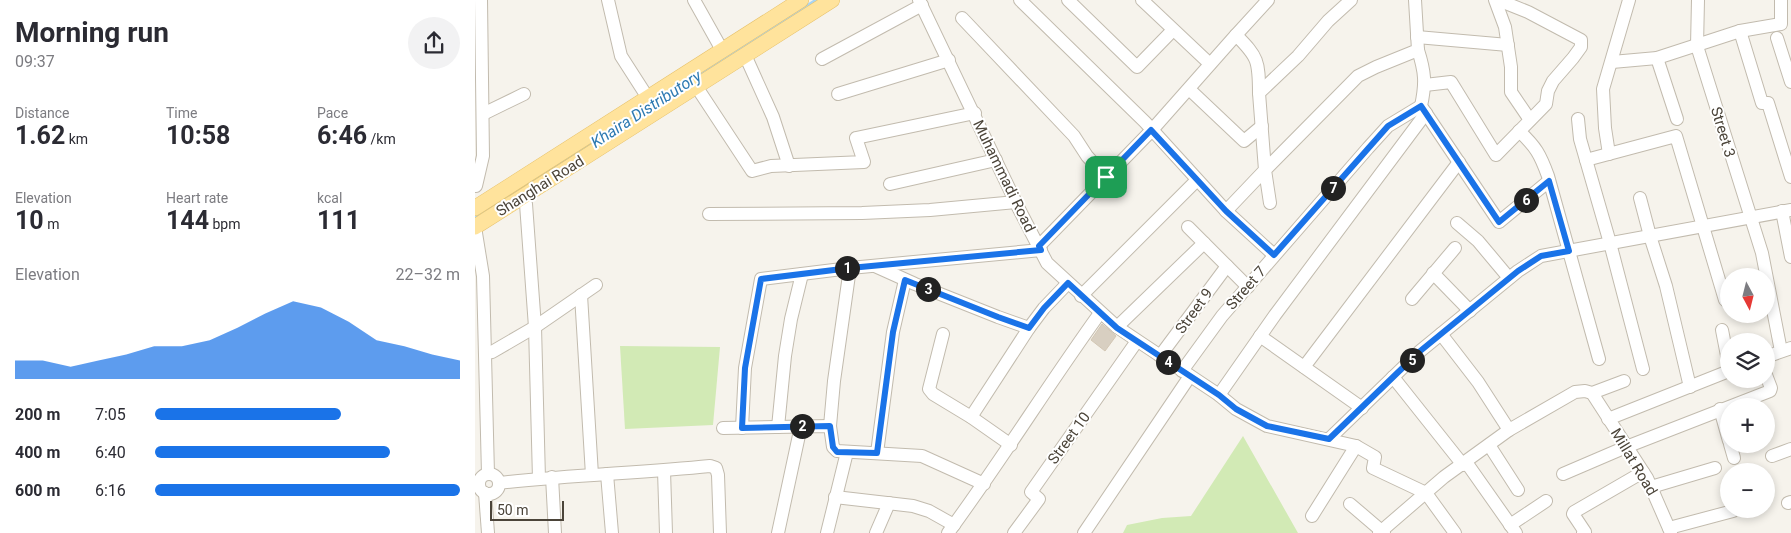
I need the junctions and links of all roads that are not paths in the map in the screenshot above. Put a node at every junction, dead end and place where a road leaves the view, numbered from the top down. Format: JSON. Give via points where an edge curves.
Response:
{"nodes":[{"id":1,"x":481,"y":0,"type":"edge"},
{"id":2,"x":607,"y":0,"type":"edge"},
{"id":3,"x":694,"y":0,"type":"edge"},
{"id":4,"x":801,"y":0,"type":"edge"},
{"id":5,"x":832,"y":0,"type":"edge"},
{"id":6,"x":1020,"y":0,"type":"edge"},
{"id":7,"x":1068,"y":0,"type":"edge"},
{"id":8,"x":1142,"y":0,"type":"edge"},
{"id":9,"x":1268,"y":0,"type":"edge"},
{"id":10,"x":1351,"y":0,"type":"edge"},
{"id":11,"x":1415,"y":0,"type":"edge"},
{"id":12,"x":1496,"y":0,"type":"edge"},
{"id":13,"x":1629,"y":0,"type":"edge"},
{"id":14,"x":1698,"y":0,"type":"edge"},
{"id":15,"x":1781,"y":0,"type":"edge"},
{"id":16,"x":920,"y":2,"type":"edge"},
{"id":17,"x":961,"y":18,"type":"dead end"},
{"id":18,"x":1173,"y":30,"type":"junction"},
{"id":19,"x":1740,"y":32,"type":"junction"},
{"id":20,"x":1236,"y":35,"type":"junction"},
{"id":21,"x":1777,"y":38,"type":"dead end"},
{"id":22,"x":1417,"y":44,"type":"junction"},
{"id":23,"x":1508,"y":45,"type":"junction"},
{"id":24,"x":1697,"y":46,"type":"junction"},
{"id":25,"x":722,"y":50,"type":"junction"},
{"id":26,"x":745,"y":55,"type":"junction"},
{"id":27,"x":1657,"y":58,"type":"junction"},
{"id":28,"x":823,"y":59,"type":"dead end"},
{"id":29,"x":949,"y":60,"type":"junction"},
{"id":30,"x":1612,"y":62,"type":"junction"},
{"id":31,"x":1210,"y":64,"type":"junction"},
{"id":32,"x":478,"y":66,"type":"edge"},
{"id":33,"x":1791,"y":82,"type":"edge"},
{"id":34,"x":1425,"y":85,"type":"junction"},
{"id":35,"x":696,"y":86,"type":"junction"},
{"id":36,"x":1189,"y":89,"type":"junction"},
{"id":37,"x":1259,"y":93,"type":"junction"},
{"id":38,"x":524,"y":94,"type":"dead end"},
{"id":39,"x":838,"y":94,"type":"dead end"},
{"id":40,"x":648,"y":98,"type":"junction"},
{"id":41,"x":1424,"y":109,"type":"junction"},
{"id":42,"x":483,"y":114,"type":"junction"},
{"id":43,"x":975,"y":114,"type":"junction"},
{"id":44,"x":1578,"y":119,"type":"dead end"},
{"id":45,"x":1677,"y":119,"type":"dead end"},
{"id":46,"x":1530,"y":120,"type":"junction"},
{"id":47,"x":1262,"y":126,"type":"junction"},
{"id":48,"x":1151,"y":130,"type":"junction"},
{"id":49,"x":1519,"y":131,"type":"junction"},
{"id":50,"x":1609,"y":154,"type":"junction"},
{"id":51,"x":997,"y":160,"type":"junction"},
{"id":52,"x":1585,"y":160,"type":"junction"},
{"id":53,"x":1459,"y":162,"type":"junction"},
{"id":54,"x":789,"y":166,"type":"junction"},
{"id":55,"x":1265,"y":170,"type":"junction"},
{"id":56,"x":1106,"y":177,"type":"junction"},
{"id":57,"x":1791,"y":177,"type":"edge"},
{"id":58,"x":1197,"y":180,"type":"junction"},
{"id":59,"x":1549,"y":181,"type":"junction"},
{"id":60,"x":890,"y":184,"type":"dead end"},
{"id":61,"x":476,"y":185,"type":"edge"},
{"id":62,"x":522,"y":198,"type":"junction"},
{"id":63,"x":1640,"y":198,"type":"dead end"},
{"id":64,"x":1016,"y":202,"type":"junction"},
{"id":65,"x":1270,"y":203,"type":"dead end"},
{"id":66,"x":480,"y":205,"type":"edge"},
{"id":67,"x":1226,"y":211,"type":"junction"},
{"id":68,"x":1786,"y":211,"type":"edge"},
{"id":69,"x":709,"y":214,"type":"dead end"},
{"id":70,"x":1750,"y":217,"type":"junction"},
{"id":71,"x":1457,"y":223,"type":"dead end"},
{"id":72,"x":1702,"y":226,"type":"junction"},
{"id":73,"x":475,"y":227,"type":"edge"},
{"id":74,"x":1188,"y":227,"type":"dead end"},
{"id":75,"x":1650,"y":236,"type":"junction"},
{"id":76,"x":1204,"y":243,"type":"junction"},
{"id":77,"x":1610,"y":243,"type":"junction"},
{"id":78,"x":1040,"y":248,"type":"junction"},
{"id":79,"x":1455,"y":248,"type":"dead end"},
{"id":80,"x":1569,"y":251,"type":"junction"},
{"id":81,"x":1274,"y":255,"type":"junction"},
{"id":82,"x":1791,"y":258,"type":"edge"},
{"id":83,"x":875,"y":266,"type":"junction"},
{"id":84,"x":1227,"y":266,"type":"junction"},
{"id":85,"x":850,"y":268,"type":"junction"},
{"id":86,"x":1433,"y":273,"type":"junction"},
{"id":87,"x":802,"y":274,"type":"junction"},
{"id":88,"x":1509,"y":278,"type":"junction"},
{"id":89,"x":905,"y":280,"type":"junction"},
{"id":90,"x":1068,"y":283,"type":"junction"},
{"id":91,"x":1720,"y":284,"type":"edge"},
{"id":92,"x":595,"y":285,"type":"dead end"},
{"id":93,"x":1248,"y":286,"type":"junction"},
{"id":94,"x":581,"y":296,"type":"junction"},
{"id":95,"x":1081,"y":296,"type":"junction"},
{"id":96,"x":1412,"y":299,"type":"dead end"},
{"id":97,"x":1470,"y":311,"type":"junction"},
{"id":98,"x":1100,"y":313,"type":"junction"},
{"id":99,"x":535,"y":327,"type":"junction"},
{"id":100,"x":1029,"y":328,"type":"junction"},
{"id":101,"x":1117,"y":328,"type":"junction"},
{"id":102,"x":1722,"y":330,"type":"dead end"},
{"id":103,"x":1723,"y":333,"type":"edge"},
{"id":104,"x":943,"y":334,"type":"dead end"},
{"id":105,"x":1441,"y":334,"type":"junction"},
{"id":106,"x":1260,"y":336,"type":"junction"},
{"id":107,"x":1137,"y":341,"type":"junction"},
{"id":108,"x":1786,"y":350,"type":"edge"},
{"id":109,"x":486,"y":353,"type":"junction"},
{"id":110,"x":1160,"y":356,"type":"junction"},
{"id":111,"x":1599,"y":359,"type":"dead end"},
{"id":112,"x":1304,"y":367,"type":"junction"},
{"id":113,"x":1643,"y":369,"type":"dead end"},
{"id":114,"x":1186,"y":373,"type":"junction"},
{"id":115,"x":480,"y":374,"type":"edge"},
{"id":116,"x":1720,"y":374,"type":"edge"},
{"id":117,"x":1393,"y":377,"type":"junction"},
{"id":118,"x":1624,"y":381,"type":"dead end"},
{"id":119,"x":1690,"y":386,"type":"junction"},
{"id":120,"x":1771,"y":388,"type":"edge"},
{"id":121,"x":1592,"y":393,"type":"junction"},
{"id":122,"x":1219,"y":395,"type":"junction"},
{"id":123,"x":1751,"y":398,"type":"edge"},
{"id":124,"x":1362,"y":408,"type":"junction"},
{"id":125,"x":1720,"y":409,"type":"edge"},
{"id":126,"x":971,"y":417,"type":"junction"},
{"id":127,"x":1608,"y":419,"type":"junction"},
{"id":128,"x":801,"y":426,"type":"junction"},
{"id":129,"x":830,"y":426,"type":"junction"},
{"id":130,"x":779,"y":427,"type":"junction"},
{"id":131,"x":723,"y":428,"type":"dead end"},
{"id":132,"x":742,"y":428,"type":"junction"},
{"id":133,"x":1509,"y":430,"type":"junction"},
{"id":134,"x":1329,"y":439,"type":"junction"},
{"id":135,"x":1011,"y":445,"type":"junction"},
{"id":136,"x":1489,"y":445,"type":"junction"},
{"id":137,"x":1356,"y":446,"type":"junction"},
{"id":138,"x":1626,"y":447,"type":"junction"},
{"id":139,"x":1791,"y":450,"type":"edge"},
{"id":140,"x":847,"y":452,"type":"junction"},
{"id":141,"x":877,"y":453,"type":"junction"},
{"id":142,"x":1732,"y":453,"type":"edge"},
{"id":143,"x":1772,"y":456,"type":"dead end"},
{"id":144,"x":1734,"y":458,"type":"dead end"},
{"id":145,"x":1465,"y":463,"type":"junction"},
{"id":146,"x":1715,"y":468,"type":"dead end"},
{"id":147,"x":664,"y":471,"type":"junction"},
{"id":148,"x":1643,"y":472,"type":"junction"},
{"id":149,"x":488,"y":474,"type":"junction"},
{"id":150,"x":607,"y":474,"type":"junction"},
{"id":151,"x":1563,"y":474,"type":"dead end"},
{"id":152,"x":592,"y":475,"type":"junction"},
{"id":153,"x":546,"y":478,"type":"junction"},
{"id":154,"x":499,"y":483,"type":"junction"},
{"id":155,"x":984,"y":484,"type":"junction"},
{"id":156,"x":1651,"y":487,"type":"junction"},
{"id":157,"x":480,"y":488,"type":"edge"},
{"id":158,"x":1518,"y":490,"type":"dead end"},
{"id":159,"x":1426,"y":493,"type":"junction"},
{"id":160,"x":835,"y":497,"type":"junction"},
{"id":161,"x":1546,"y":501,"type":"dead end"},
{"id":162,"x":889,"y":503,"type":"junction"},
{"id":163,"x":1350,"y":504,"type":"dead end"},
{"id":164,"x":1720,"y":515,"type":"edge"},
{"id":165,"x":1311,"y":516,"type":"dead end"},
{"id":166,"x":951,"y":529,"type":"edge"},
{"id":167,"x":1513,"y":529,"type":"edge"},
{"id":168,"x":1670,"y":531,"type":"edge"},
{"id":169,"x":1381,"y":532,"type":"edge"},
{"id":170,"x":488,"y":533,"type":"edge"},
{"id":171,"x":555,"y":533,"type":"edge"},
{"id":172,"x":612,"y":533,"type":"edge"},
{"id":173,"x":666,"y":533,"type":"edge"},
{"id":174,"x":720,"y":533,"type":"edge"},
{"id":175,"x":778,"y":533,"type":"edge"},
{"id":176,"x":827,"y":533,"type":"edge"},
{"id":177,"x":876,"y":533,"type":"edge"},
{"id":178,"x":1014,"y":533,"type":"edge"},
{"id":179,"x":1084,"y":533,"type":"edge"},
{"id":180,"x":1455,"y":533,"type":"edge"},
{"id":181,"x":1583,"y":533,"type":"edge"}],
"edges":[{"from":1,"to":32,"type":"street"},
{"from":2,"to":40,"type":"street","via":[[621,56]]},
{"from":3,"to":25,"type":"street"},
{"from":4,"to":25,"type":"main road","name":"Shanghai Road"},
{"from":5,"to":26,"type":"main road","name":"Shanghai Road"},
{"from":6,"to":48,"type":"street"},
{"from":7,"to":18,"type":"street","via":[[1137,67]]},
{"from":8,"to":18,"type":"street"},
{"from":9,"to":20,"type":"street"},
{"from":10,"to":37,"type":"street"},
{"from":11,"to":22,"type":"street"},
{"from":12,"to":23,"type":"street"},
{"from":12,"to":46,"type":"street","via":[[1528,12],[1581,40],[1581,47],[1553,81],[1546,104]]},
{"from":13,"to":30,"type":"street"},
{"from":14,"to":24,"type":"street","name":"Street 3"},
{"from":15,"to":19,"type":"street","via":[[1781,24]]},
{"from":16,"to":28,"type":"street"},
{"from":16,"to":29,"type":"street","name":"Muhammadi Road"},
{"from":17,"to":56,"type":"street","via":[[1074,136]]},
{"from":18,"to":31,"type":"street"},
{"from":19,"to":24,"type":"street"},
{"from":19,"to":57,"type":"street","via":[[1762,103],[1768,103]]},
{"from":20,"to":31,"type":"street"},
{"from":20,"to":37,"type":"street","via":[[1256,60]]},
{"from":21,"to":33,"type":"street"},
{"from":22,"to":23,"type":"street"},
{"from":22,"to":34,"type":"street","via":[[1425,71]]},
{"from":22,"to":55,"type":"street","via":[[1358,76]]},
{"from":23,"to":46,"type":"street","via":[[1511,92]]},
{"from":24,"to":27,"type":"street"},
{"from":24,"to":70,"type":"street","name":"Street 3"},
{"from":25,"to":40,"type":"main road","name":"Shanghai Road"},
{"from":26,"to":35,"type":"main road","name":"Shanghai Road"},
{"from":26,"to":54,"type":"street","via":[[773,117]]},
{"from":27,"to":30,"type":"street"},
{"from":27,"to":45,"type":"street"},
{"from":29,"to":39,"type":"street"},
{"from":29,"to":43,"type":"street","name":"Muhammadi Road"},
{"from":30,"to":50,"type":"street","via":[[1603,90]]},
{"from":31,"to":36,"type":"street"},
{"from":32,"to":42,"type":"street"},
{"from":34,"to":41,"type":"street"},
{"from":34,"to":49,"type":"street","via":[[1451,82],[1496,155]]},
{"from":35,"to":54,"type":"street","via":[[752,171]]},
{"from":35,"to":62,"type":"main road","name":"Shanghai Road"},
{"from":36,"to":47,"type":"street","via":[[1245,141]]},
{"from":36,"to":48,"type":"street"},
{"from":37,"to":47,"type":"street"},
{"from":38,"to":42,"type":"street"},
{"from":40,"to":66,"type":"main road","name":"Shanghai Road"},
{"from":41,"to":53,"type":"street"},
{"from":41,"to":81,"type":"street","name":"Street 7","via":[[1388,126]]},
{"from":41,"to":106,"type":"street"},
{"from":42,"to":61,"type":"street","via":[[483,156]]},
{"from":43,"to":51,"type":"street","name":"Muhammadi Road"},
{"from":43,"to":54,"type":"street","via":[[856,138],[864,162]]},
{"from":44,"to":52,"type":"street"},
{"from":46,"to":49,"type":"street"},
{"from":47,"to":55,"type":"street"},
{"from":48,"to":56,"type":"street"},
{"from":48,"to":58,"type":"street"},
{"from":49,"to":59,"type":"street","via":[[1539,153]]},
{"from":50,"to":52,"type":"street"},
{"from":50,"to":72,"type":"street","via":[[1676,136]]},
{"from":51,"to":60,"type":"street"},
{"from":51,"to":64,"type":"street","name":"Muhammadi Road"},
{"from":52,"to":77,"type":"street"},
{"from":53,"to":59,"type":"street","via":[[1499,222]]},
{"from":53,"to":112,"type":"street"},
{"from":55,"to":65,"type":"street"},
{"from":55,"to":67,"type":"street"},
{"from":56,"to":78,"type":"street"},
{"from":58,"to":67,"type":"street"},
{"from":58,"to":95,"type":"street"},
{"from":59,"to":80,"type":"street"},
{"from":61,"to":66,"type":"street"},
{"from":62,"to":73,"type":"main road","name":"Shanghai Road"},
{"from":62,"to":99,"type":"street","via":[[526,204]]},
{"from":63,"to":75,"type":"street"},
{"from":64,"to":69,"type":"street","via":[[930,210]]},
{"from":64,"to":78,"type":"street","name":"Muhammadi Road"},
{"from":67,"to":81,"type":"street"},
{"from":68,"to":70,"type":"street"},
{"from":68,"to":82,"type":"street"},
{"from":70,"to":72,"type":"street"},
{"from":70,"to":108,"type":"street","name":"Street 3"},
{"from":71,"to":88,"type":"street"},
{"from":72,"to":75,"type":"street"},
{"from":72,"to":91,"type":"street"},
{"from":73,"to":109,"type":"street","via":[[483,276]]},
{"from":74,"to":76,"type":"street"},
{"from":75,"to":77,"type":"street"},
{"from":75,"to":119,"type":"street","via":[[1666,286]]},
{"from":76,"to":84,"type":"street"},
{"from":76,"to":101,"type":"street"},
{"from":77,"to":80,"type":"street"},
{"from":77,"to":113,"type":"street"},
{"from":78,"to":83,"type":"street"},
{"from":78,"to":90,"type":"street","name":"Muhammadi Road","via":[[1047,263]]},
{"from":79,"to":86,"type":"street"},
{"from":80,"to":88,"type":"street","via":[[1541,256]]},
{"from":80,"to":111,"type":"street"},
{"from":81,"to":93,"type":"street","name":"Street 7"},
{"from":83,"to":85,"type":"street"},
{"from":83,"to":89,"type":"street"},
{"from":84,"to":93,"type":"street"},
{"from":84,"to":110,"type":"street","name":"Street 9"},
{"from":85,"to":87,"type":"street"},
{"from":85,"to":129,"type":"street"},
{"from":86,"to":96,"type":"street"},
{"from":86,"to":97,"type":"street"},
{"from":87,"to":130,"type":"street","via":[[785,356]]},
{"from":87,"to":132,"type":"street","via":[[761,279],[745,368]]},
{"from":88,"to":97,"type":"street"},
{"from":89,"to":100,"type":"street"},
{"from":89,"to":141,"type":"street","via":[[893,332]]},
{"from":90,"to":95,"type":"street","name":"Muhammadi Road"},
{"from":90,"to":100,"type":"street"},
{"from":92,"to":94,"type":"street"},
{"from":93,"to":114,"type":"street","name":"Street 7","via":[[1222,316]]},
{"from":94,"to":99,"type":"street"},
{"from":94,"to":152,"type":"street"},
{"from":95,"to":98,"type":"street","name":"Muhammadi Road"},
{"from":97,"to":105,"type":"street"},
{"from":98,"to":101,"type":"street","name":"Muhammadi Road"},
{"from":98,"to":135,"type":"street"},
{"from":99,"to":109,"type":"street"},
{"from":99,"to":153,"type":"street"},
{"from":100,"to":126,"type":"street"},
{"from":101,"to":107,"type":"street","name":"Muhammadi Road"},
{"from":102,"to":103,"type":"street"},
{"from":104,"to":126,"type":"street","via":[[929,389]]},
{"from":105,"to":117,"type":"street"},
{"from":105,"to":133,"type":"street"},
{"from":106,"to":112,"type":"street"},
{"from":106,"to":122,"type":"street"},
{"from":107,"to":110,"type":"street","name":"Muhammadi Road"},
{"from":107,"to":178,"type":"street","name":"Street 10","via":[[1031,492],[1039,498]]},
{"from":109,"to":115,"type":"street"},
{"from":110,"to":114,"type":"street","name":"Muhammadi Road"},
{"from":112,"to":124,"type":"street"},
{"from":114,"to":122,"type":"street","name":"Muhammadi Road"},
{"from":114,"to":179,"type":"street","name":"Street 7"},
{"from":115,"to":149,"type":"street"},
{"from":116,"to":119,"type":"street"},
{"from":117,"to":124,"type":"street"},
{"from":117,"to":145,"type":"street"},
{"from":118,"to":121,"type":"street"},
{"from":119,"to":127,"type":"street"},
{"from":120,"to":123,"type":"street"},
{"from":121,"to":127,"type":"street","name":"Millat Road"},
{"from":121,"to":133,"type":"street","via":[[1575,392]]},
{"from":122,"to":134,"type":"street","name":"Muhammadi Road","via":[[1236,409],[1267,426]]},
{"from":124,"to":134,"type":"street"},
{"from":125,"to":138,"type":"street"},
{"from":126,"to":135,"type":"street"},
{"from":127,"to":138,"type":"street","name":"Millat Road"},
{"from":128,"to":129,"type":"street"},
{"from":128,"to":130,"type":"street"},
{"from":128,"to":175,"type":"street"},
{"from":129,"to":140,"type":"street","via":[[833,447],[837,452]]},
{"from":130,"to":132,"type":"street"},
{"from":131,"to":132,"type":"street"},
{"from":133,"to":136,"type":"street"},
{"from":134,"to":137,"type":"street","name":"Muhammadi Road"},
{"from":135,"to":155,"type":"street"},
{"from":136,"to":145,"type":"street"},
{"from":136,"to":158,"type":"street"},
{"from":137,"to":159,"type":"street","via":[[1375,457],[1373,468]]},
{"from":137,"to":165,"type":"street"},
{"from":138,"to":148,"type":"street","name":"Millat Road"},
{"from":138,"to":151,"type":"street"},
{"from":139,"to":143,"type":"street"},
{"from":140,"to":141,"type":"street"},
{"from":140,"to":160,"type":"street"},
{"from":141,"to":155,"type":"street","via":[[922,456]]},
{"from":142,"to":144,"type":"street"},
{"from":145,"to":159,"type":"street"},
{"from":145,"to":167,"type":"street"},
{"from":146,"to":156,"type":"street"},
{"from":147,"to":150,"type":"street"},
{"from":147,"to":173,"type":"street"},
{"from":147,"to":174,"type":"street","via":[[716,468]]},
{"from":148,"to":156,"type":"street","name":"Millat Road"},
{"from":148,"to":181,"type":"street","via":[[1574,512]]},
{"from":149,"to":154,"type":"street","via":[[497,478]]},
{"from":149,"to":157,"type":"street","via":[[480,480]]},
{"from":150,"to":152,"type":"street"},
{"from":150,"to":172,"type":"street"},
{"from":152,"to":153,"type":"street"},
{"from":153,"to":154,"type":"street"},
{"from":153,"to":171,"type":"street"},
{"from":154,"to":157,"type":"street","via":[[495,492],[490,494]]},
{"from":155,"to":166,"type":"street"},
{"from":156,"to":168,"type":"street","name":"Millat Road"},
{"from":157,"to":170,"type":"street"},
{"from":159,"to":169,"type":"street"},
{"from":159,"to":180,"type":"street"},
{"from":160,"to":162,"type":"street"},
{"from":160,"to":176,"type":"street"},
{"from":161,"to":167,"type":"street"},
{"from":162,"to":166,"type":"street","via":[[929,511]]},
{"from":162,"to":177,"type":"street"},
{"from":163,"to":169,"type":"street"},
{"from":164,"to":168,"type":"street"}]}
